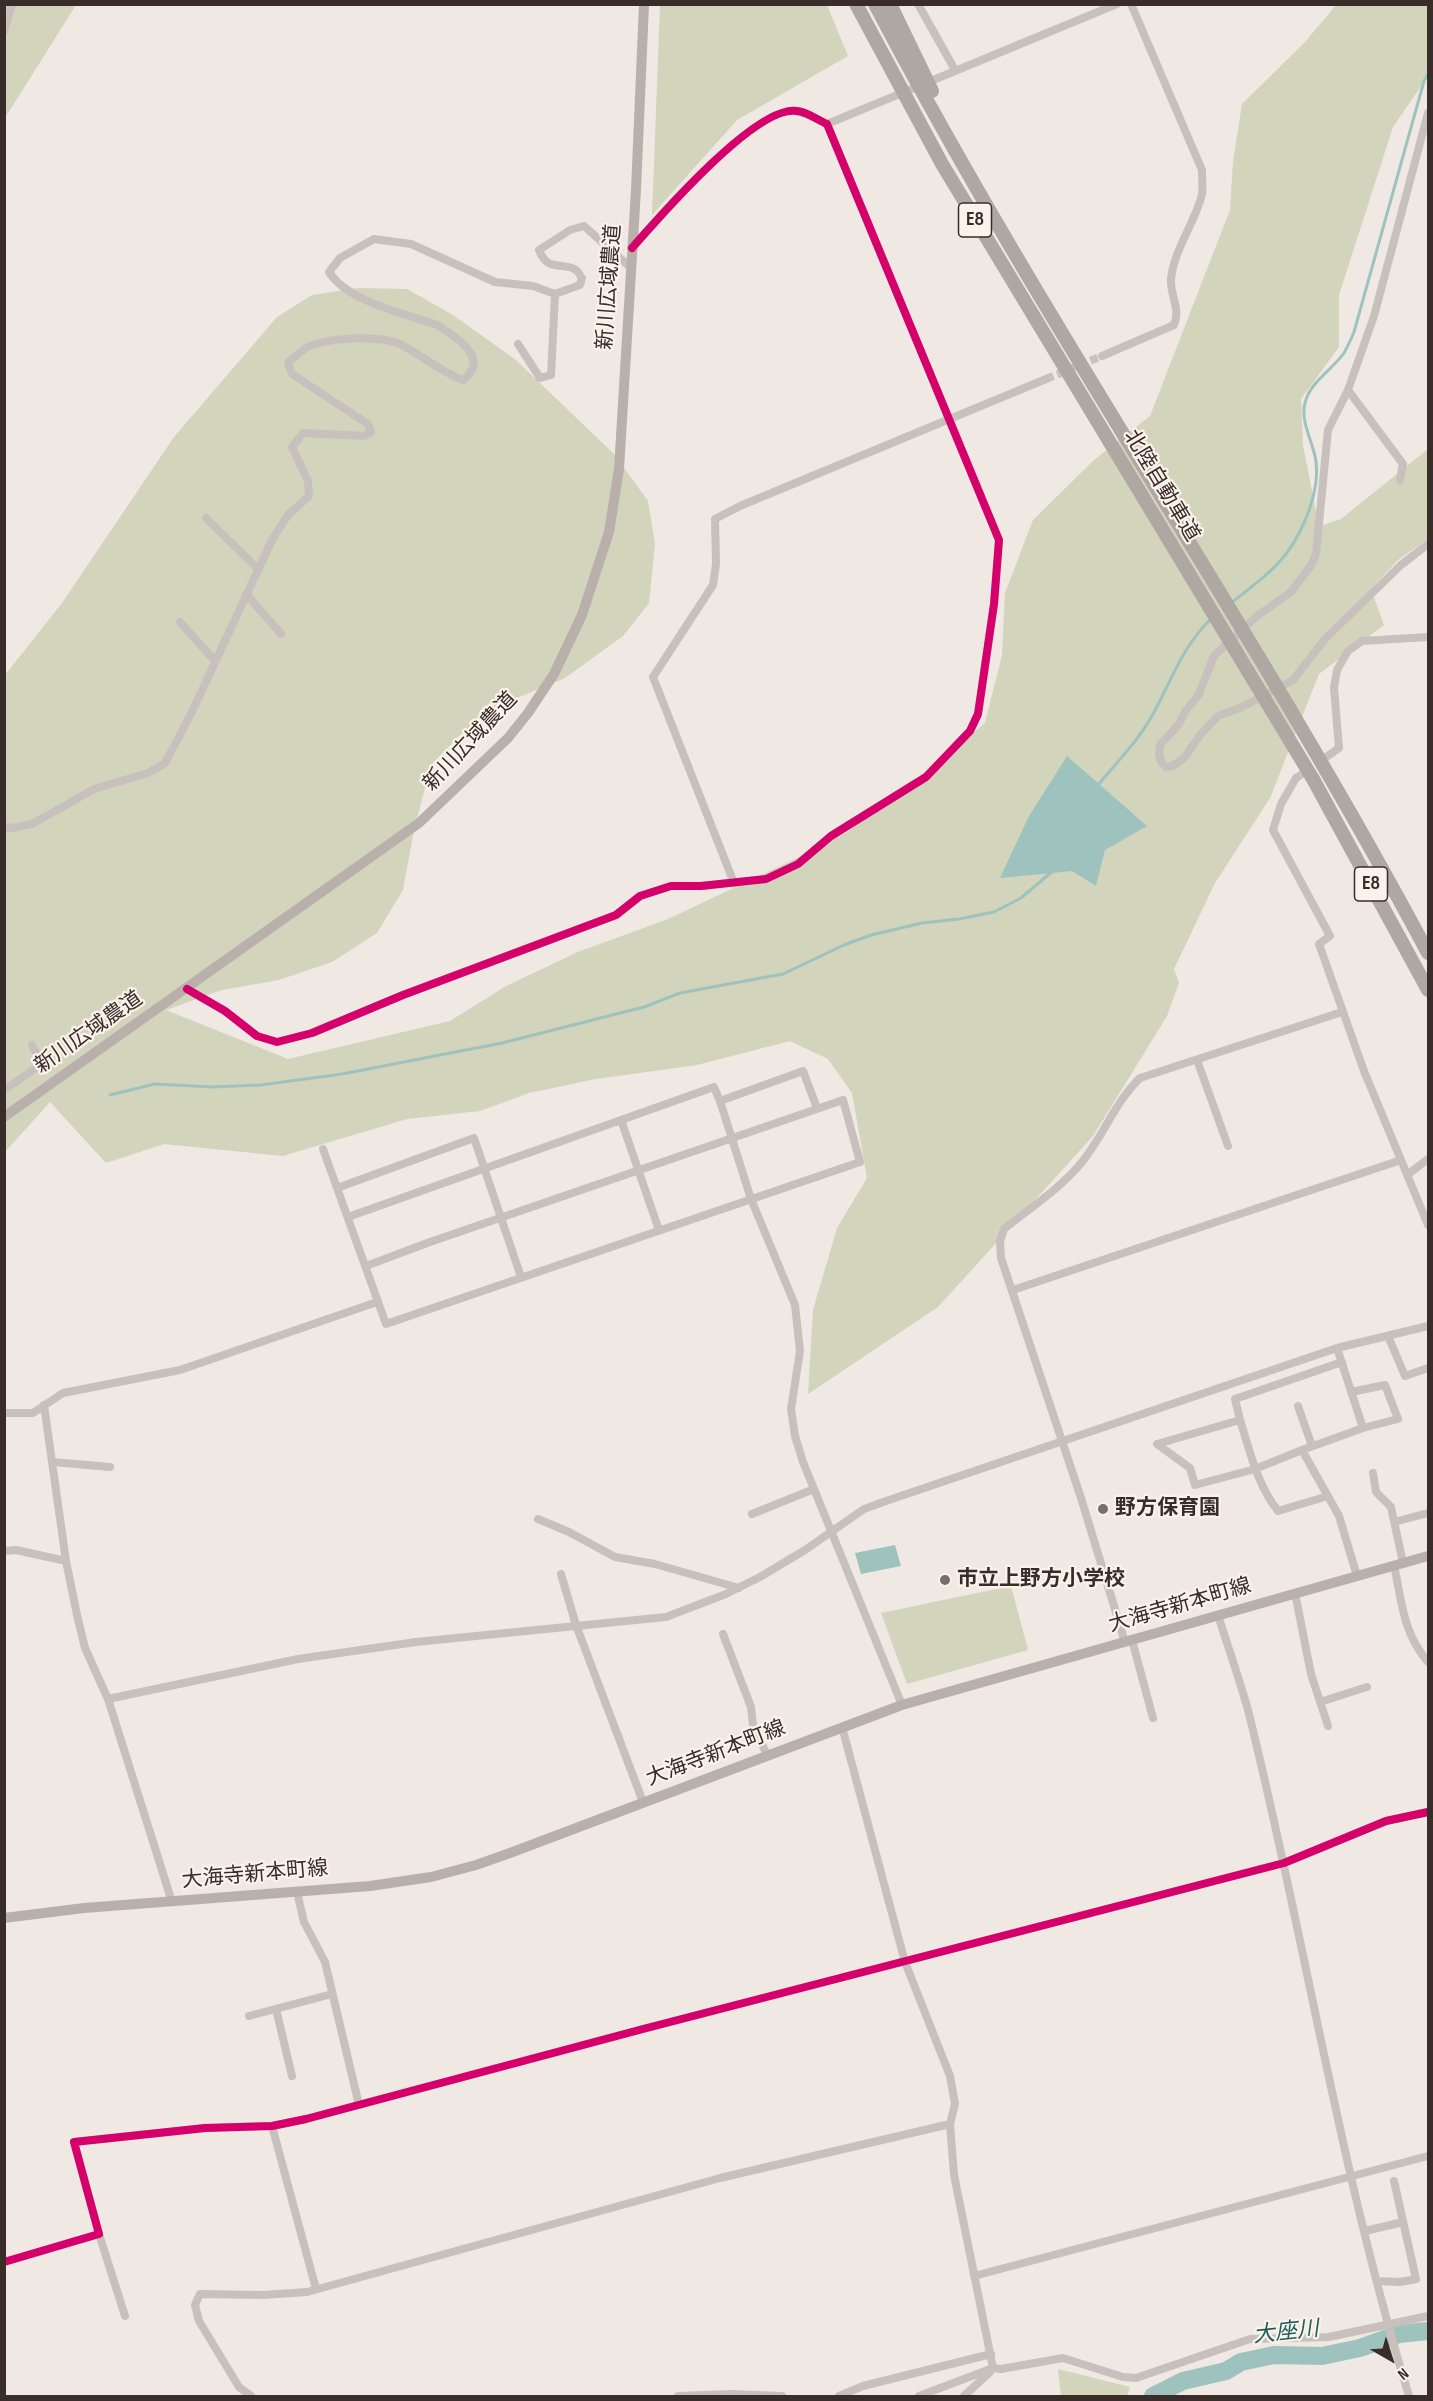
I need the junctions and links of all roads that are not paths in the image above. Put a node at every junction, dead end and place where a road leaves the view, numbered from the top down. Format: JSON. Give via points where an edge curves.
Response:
{"nodes":[{"id":1,"x":12,"y":4,"type":"edge"},
{"id":2,"x":644,"y":4,"type":"edge"},
{"id":3,"x":856,"y":4,"type":"edge"},
{"id":4,"x":875,"y":4,"type":"edge"},
{"id":5,"x":890,"y":4,"type":"edge"},
{"id":6,"x":918,"y":4,"type":"edge"},
{"id":7,"x":1117,"y":4,"type":"edge"},
{"id":8,"x":1131,"y":4,"type":"edge"},
{"id":9,"x":4,"y":31,"type":"edge"},
{"id":10,"x":955,"y":70,"type":"junction"},
{"id":11,"x":1428,"y":113,"type":"edge"},
{"id":12,"x":827,"y":124,"type":"junction"},
{"id":13,"x":632,"y":248,"type":"junction"},
{"id":14,"x":631,"y":268,"type":"junction"},
{"id":15,"x":555,"y":294,"type":"junction"},
{"id":16,"x":1055,"y":320,"type":"junction"},
{"id":17,"x":518,"y":344,"type":"dead end"},
{"id":18,"x":1102,"y":356,"type":"tunnel mouth"},
{"id":19,"x":1047,"y":379,"type":"tunnel mouth"},
{"id":20,"x":1348,"y":390,"type":"junction"},
{"id":21,"x":949,"y":421,"type":"junction"},
{"id":22,"x":1400,"y":480,"type":"dead end"},
{"id":23,"x":206,"y":518,"type":"dead end"},
{"id":24,"x":1428,"y":544,"type":"edge"},
{"id":25,"x":258,"y":569,"type":"junction"},
{"id":26,"x":246,"y":594,"type":"junction"},
{"id":27,"x":180,"y":622,"type":"dead end"},
{"id":28,"x":281,"y":634,"type":"dead end"},
{"id":29,"x":1428,"y":637,"type":"edge"},
{"id":30,"x":215,"y":661,"type":"junction"},
{"id":31,"x":1332,"y":753,"type":"tunnel mouth"},
{"id":32,"x":1296,"y":778,"type":"tunnel mouth"},
{"id":33,"x":4,"y":827,"type":"edge"},
{"id":34,"x":734,"y":883,"type":"junction"},
{"id":35,"x":1428,"y":953,"type":"edge"},
{"id":36,"x":187,"y":989,"type":"junction"},
{"id":37,"x":1428,"y":990,"type":"edge"},
{"id":38,"x":1342,"y":1012,"type":"junction"},
{"id":39,"x":32,"y":1045,"type":"dead end"},
{"id":40,"x":1197,"y":1060,"type":"junction"},
{"id":41,"x":4,"y":1090,"type":"edge"},
{"id":42,"x":720,"y":1101,"type":"junction"},
{"id":43,"x":817,"y":1108,"type":"junction"},
{"id":44,"x":4,"y":1117,"type":"edge"},
{"id":45,"x":621,"y":1120,"type":"junction"},
{"id":46,"x":730,"y":1139,"type":"junction"},
{"id":47,"x":1228,"y":1146,"type":"dead end"},
{"id":48,"x":323,"y":1149,"type":"dead end"},
{"id":49,"x":1428,"y":1159,"type":"edge"},
{"id":50,"x":1401,"y":1160,"type":"junction"},
{"id":51,"x":484,"y":1168,"type":"junction"},
{"id":52,"x":639,"y":1170,"type":"junction"},
{"id":53,"x":1407,"y":1174,"type":"junction"},
{"id":54,"x":337,"y":1188,"type":"junction"},
{"id":55,"x":751,"y":1199,"type":"junction"},
{"id":56,"x":348,"y":1217,"type":"junction"},
{"id":57,"x":500,"y":1218,"type":"junction"},
{"id":58,"x":1428,"y":1225,"type":"edge"},
{"id":59,"x":659,"y":1230,"type":"junction"},
{"id":60,"x":366,"y":1266,"type":"junction"},
{"id":61,"x":522,"y":1277,"type":"junction"},
{"id":62,"x":1013,"y":1290,"type":"junction"},
{"id":63,"x":377,"y":1302,"type":"junction"},
{"id":64,"x":1428,"y":1326,"type":"edge"},
{"id":65,"x":1388,"y":1336,"type":"junction"},
{"id":66,"x":1338,"y":1348,"type":"junction"},
{"id":67,"x":1342,"y":1362,"type":"junction"},
{"id":68,"x":1428,"y":1368,"type":"edge"},
{"id":69,"x":1351,"y":1392,"type":"junction"},
{"id":70,"x":44,"y":1405,"type":"junction"},
{"id":71,"x":1298,"y":1406,"type":"dead end"},
{"id":72,"x":4,"y":1413,"type":"edge"},
{"id":73,"x":1240,"y":1420,"type":"junction"},
{"id":74,"x":1363,"y":1428,"type":"junction"},
{"id":75,"x":1062,"y":1441,"type":"junction"},
{"id":76,"x":1312,"y":1446,"type":"junction"},
{"id":77,"x":1302,"y":1450,"type":"junction"},
{"id":78,"x":52,"y":1462,"type":"junction"},
{"id":79,"x":110,"y":1467,"type":"dead end"},
{"id":80,"x":1256,"y":1469,"type":"junction"},
{"id":81,"x":1373,"y":1473,"type":"dead end"},
{"id":82,"x":814,"y":1489,"type":"junction"},
{"id":83,"x":1328,"y":1496,"type":"junction"},
{"id":84,"x":1428,"y":1513,"type":"edge"},
{"id":85,"x":752,"y":1514,"type":"dead end"},
{"id":86,"x":538,"y":1519,"type":"dead end"},
{"id":87,"x":1394,"y":1522,"type":"junction"},
{"id":88,"x":832,"y":1531,"type":"junction"},
{"id":89,"x":4,"y":1551,"type":"edge"},
{"id":90,"x":1428,"y":1556,"type":"edge"},
{"id":91,"x":66,"y":1561,"type":"junction"},
{"id":92,"x":1399,"y":1564,"type":"junction"},
{"id":93,"x":561,"y":1574,"type":"dead end"},
{"id":94,"x":1357,"y":1576,"type":"junction"},
{"id":95,"x":738,"y":1587,"type":"junction"},
{"id":96,"x":1295,"y":1593,"type":"junction"},
{"id":97,"x":1218,"y":1615,"type":"junction"},
{"id":98,"x":576,"y":1625,"type":"junction"},
{"id":99,"x":723,"y":1634,"type":"dead end"},
{"id":100,"x":1128,"y":1641,"type":"junction"},
{"id":101,"x":1428,"y":1662,"type":"edge"},
{"id":102,"x":1366,"y":1687,"type":"dead end"},
{"id":103,"x":108,"y":1699,"type":"junction"},
{"id":104,"x":1320,"y":1702,"type":"junction"},
{"id":105,"x":902,"y":1705,"type":"junction"},
{"id":106,"x":1153,"y":1718,"type":"dead end"},
{"id":107,"x":1328,"y":1726,"type":"dead end"},
{"id":108,"x":842,"y":1727,"type":"junction"},
{"id":109,"x":767,"y":1755,"type":"junction"},
{"id":110,"x":643,"y":1802,"type":"junction"},
{"id":111,"x":1428,"y":1812,"type":"edge"},
{"id":112,"x":1284,"y":1863,"type":"junction"},
{"id":113,"x":297,"y":1892,"type":"junction"},
{"id":114,"x":172,"y":1902,"type":"junction"},
{"id":115,"x":4,"y":1918,"type":"edge"},
{"id":116,"x":905,"y":1962,"type":"junction"},
{"id":117,"x":332,"y":1994,"type":"junction"},
{"id":118,"x":276,"y":2009,"type":"junction"},
{"id":119,"x":249,"y":2016,"type":"dead end"},
{"id":120,"x":292,"y":2076,"type":"dead end"},
{"id":121,"x":359,"y":2105,"type":"junction"},
{"id":122,"x":950,"y":2124,"type":"junction"},
{"id":123,"x":272,"y":2126,"type":"junction"},
{"id":124,"x":1428,"y":2156,"type":"edge"},
{"id":125,"x":1351,"y":2178,"type":"junction"},
{"id":126,"x":1394,"y":2181,"type":"dead end"},
{"id":127,"x":1403,"y":2222,"type":"junction"},
{"id":128,"x":1365,"y":2231,"type":"junction"},
{"id":129,"x":99,"y":2234,"type":"junction"},
{"id":130,"x":4,"y":2262,"type":"edge"},
{"id":131,"x":974,"y":2276,"type":"junction"},
{"id":132,"x":1377,"y":2281,"type":"junction"},
{"id":133,"x":316,"y":2289,"type":"junction"},
{"id":134,"x":124,"y":2316,"type":"dead end"},
{"id":135,"x":1428,"y":2316,"type":"edge"},
{"id":136,"x":1388,"y":2324,"type":"junction"},
{"id":137,"x":991,"y":2354,"type":"junction"},
{"id":138,"x":993,"y":2368,"type":"junction"},
{"id":139,"x":251,"y":2397,"type":"edge"},
{"id":140,"x":678,"y":2397,"type":"edge"},
{"id":141,"x":782,"y":2397,"type":"edge"},
{"id":142,"x":839,"y":2397,"type":"edge"},
{"id":143,"x":919,"y":2397,"type":"edge"},
{"id":144,"x":964,"y":2397,"type":"edge"},
{"id":145,"x":1409,"y":2397,"type":"edge"}],
"edges":[{"from":1,"to":9,"type":"street"},
{"from":2,"to":13,"type":"main road","name":"新川広域農道"},
{"from":3,"to":37,"type":"highway","name":"北陸自動車道","number":"E8","via":[[942,164],[1312,779]]},
{"from":4,"to":16,"type":"highway","name":"北陸自動車道","number":"E8","via":[[958,157]]},
{"from":5,"to":16,"type":"highway","via":[[948,122]]},
{"from":6,"to":10,"type":"street"},
{"from":7,"to":10,"type":"street"},
{"from":8,"to":18,"type":"street","via":[[1202,170],[1202,194],[1182,240],[1171,279],[1178,315],[1174,325]]},
{"from":10,"to":12,"type":"street"},
{"from":11,"to":20,"type":"street","via":[[1374,316]]},
{"from":12,"to":13,"type":"street","via":[[797,111],[773,115],[734,143]]},
{"from":12,"to":21,"type":"street"},
{"from":13,"to":14,"type":"main road","name":"新川広域農道"},
{"from":14,"to":15,"type":"street","via":[[584,226],[570,230],[539,250],[549,264],[576,270],[582,278],[580,285]]},
{"from":14,"to":36,"type":"main road","name":"新川広域農道","via":[[619,469],[609,532],[582,615],[554,674],[508,738],[419,823]]},
{"from":15,"to":17,"type":"street","via":[[551,375],[540,378]]},
{"from":15,"to":25,"type":"street","via":[[533,286],[495,282],[411,244],[374,239],[340,258],[329,272],[335,282],[351,294],[437,325],[464,345],[475,365],[463,380],[403,346],[379,339],[309,346],[288,363],[292,374],[368,424],[371,432],[363,436],[300,436],[292,447],[308,481],[309,495],[288,514]]},
{"from":16,"to":35,"type":"highway","name":"北陸自動車道","number":"E8","via":[[1326,771]]},
{"from":19,"to":21,"type":"street"},
{"from":20,"to":22,"type":"street","via":[[1402,464]]},
{"from":20,"to":24,"type":"street","via":[[1329,430],[1322,512],[1312,564],[1291,592],[1257,616],[1214,656],[1198,696],[1160,746],[1162,763],[1173,766],[1185,757],[1218,716],[1293,680],[1325,639]]},
{"from":21,"to":34,"type":"street","via":[[999,540],[978,714],[970,731],[926,777],[831,836],[798,864],[766,879]]},
{"from":21,"to":34,"type":"street","via":[[715,519],[713,585],[653,676]]},
{"from":23,"to":25,"type":"street"},
{"from":25,"to":26,"type":"street"},
{"from":26,"to":28,"type":"street"},
{"from":26,"to":30,"type":"street"},
{"from":27,"to":30,"type":"street"},
{"from":29,"to":31,"type":"street","via":[[1362,641],[1348,651],[1334,688],[1339,748]]},
{"from":30,"to":33,"type":"street","via":[[165,763],[148,773],[94,789],[32,824]]},
{"from":32,"to":38,"type":"street","via":[[1281,804],[1273,830],[1330,936],[1319,944]]},
{"from":34,"to":36,"type":"street","via":[[670,886],[640,896],[616,915],[312,1033],[277,1042],[256,1036],[225,1011]]},
{"from":36,"to":44,"type":"main road","name":"新川広域農道"},
{"from":38,"to":40,"type":"street"},
{"from":38,"to":50,"type":"street"},
{"from":39,"to":41,"type":"street","via":[[42,1064]]},
{"from":40,"to":47,"type":"street"},
{"from":40,"to":62,"type":"street","via":[[1140,1078],[1129,1088],[1081,1164],[1004,1229],[1001,1258]]},
{"from":42,"to":43,"type":"street","via":[[803,1071]]},
{"from":42,"to":45,"type":"street","via":[[714,1087]]},
{"from":42,"to":46,"type":"street"},
{"from":43,"to":46,"type":"street"},
{"from":43,"to":55,"type":"street","via":[[843,1100],[860,1162]]},
{"from":45,"to":51,"type":"street"},
{"from":45,"to":52,"type":"street"},
{"from":46,"to":52,"type":"street"},
{"from":46,"to":55,"type":"street"},
{"from":48,"to":54,"type":"street"},
{"from":49,"to":53,"type":"street"},
{"from":50,"to":53,"type":"street"},
{"from":50,"to":62,"type":"street"},
{"from":51,"to":54,"type":"street","via":[[474,1138]]},
{"from":51,"to":56,"type":"street"},
{"from":51,"to":57,"type":"street"},
{"from":52,"to":57,"type":"street"},
{"from":52,"to":59,"type":"street"},
{"from":53,"to":58,"type":"street"},
{"from":54,"to":56,"type":"street"},
{"from":55,"to":59,"type":"street"},
{"from":55,"to":82,"type":"street","via":[[795,1305],[800,1351],[791,1409],[795,1436]]},
{"from":56,"to":60,"type":"street"},
{"from":57,"to":60,"type":"street"},
{"from":57,"to":61,"type":"street"},
{"from":59,"to":61,"type":"street"},
{"from":60,"to":63,"type":"street"},
{"from":61,"to":63,"type":"street","via":[[386,1324]]},
{"from":62,"to":75,"type":"street"},
{"from":63,"to":70,"type":"street","via":[[180,1370],[63,1393]]},
{"from":64,"to":65,"type":"street"},
{"from":65,"to":66,"type":"street"},
{"from":65,"to":68,"type":"street","via":[[1405,1376]]},
{"from":66,"to":67,"type":"street"},
{"from":66,"to":75,"type":"street"},
{"from":67,"to":69,"type":"street"},
{"from":67,"to":73,"type":"street","via":[[1235,1399]]},
{"from":69,"to":74,"type":"street"},
{"from":69,"to":74,"type":"street","via":[[1385,1385],[1398,1419]]},
{"from":70,"to":72,"type":"street","via":[[33,1413]]},
{"from":70,"to":78,"type":"street"},
{"from":71,"to":76,"type":"street"},
{"from":73,"to":80,"type":"street"},
{"from":73,"to":80,"type":"street","via":[[1157,1443],[1190,1468],[1195,1485]]},
{"from":74,"to":76,"type":"street"},
{"from":75,"to":88,"type":"street","via":[[864,1509]]},
{"from":75,"to":100,"type":"street"},
{"from":76,"to":77,"type":"street"},
{"from":77,"to":80,"type":"street"},
{"from":77,"to":83,"type":"street"},
{"from":78,"to":79,"type":"street"},
{"from":78,"to":91,"type":"street"},
{"from":80,"to":83,"type":"street","via":[[1267,1498],[1278,1511]]},
{"from":81,"to":87,"type":"street","via":[[1376,1492],[1391,1507]]},
{"from":82,"to":85,"type":"street"},
{"from":82,"to":88,"type":"street"},
{"from":83,"to":94,"type":"street","via":[[1339,1516]]},
{"from":84,"to":87,"type":"street"},
{"from":86,"to":95,"type":"street","via":[[615,1557]]},
{"from":87,"to":92,"type":"street"},
{"from":88,"to":95,"type":"street"},
{"from":88,"to":105,"type":"street"},
{"from":89,"to":91,"type":"street"},
{"from":90,"to":92,"type":"main road","name":"大海寺新本町線"},
{"from":91,"to":103,"type":"street","via":[[85,1648]]},
{"from":92,"to":94,"type":"main road","name":"大海寺新本町線"},
{"from":92,"to":101,"type":"street","via":[[1408,1633]]},
{"from":93,"to":98,"type":"street"},
{"from":94,"to":96,"type":"main road","name":"大海寺新本町線"},
{"from":95,"to":98,"type":"street","via":[[666,1617]]},
{"from":96,"to":97,"type":"main road","name":"大海寺新本町線"},
{"from":96,"to":104,"type":"street"},
{"from":97,"to":100,"type":"main road","name":"大海寺新本町線"},
{"from":97,"to":112,"type":"street","via":[[1247,1708]]},
{"from":98,"to":103,"type":"street","via":[[298,1659]]},
{"from":98,"to":110,"type":"street"},
{"from":99,"to":109,"type":"street"},
{"from":100,"to":105,"type":"main road","name":"大海寺新本町線"},
{"from":100,"to":106,"type":"street"},
{"from":102,"to":104,"type":"street"},
{"from":103,"to":114,"type":"street"},
{"from":104,"to":107,"type":"street"},
{"from":105,"to":108,"type":"main road","name":"大海寺新本町線"},
{"from":108,"to":109,"type":"main road","name":"大海寺新本町線"},
{"from":108,"to":116,"type":"street"},
{"from":109,"to":110,"type":"main road","name":"大海寺新本町線"},
{"from":110,"to":113,"type":"main road","name":"大海寺新本町線","via":[[442,1874],[370,1886]]},
{"from":111,"to":112,"type":"street","via":[[1386,1821]]},
{"from":112,"to":116,"type":"street"},
{"from":112,"to":125,"type":"street"},
{"from":113,"to":114,"type":"main road","name":"大海寺新本町線"},
{"from":113,"to":117,"type":"street","via":[[304,1922],[324,1962]]},
{"from":114,"to":115,"type":"main road","name":"大海寺新本町線"},
{"from":116,"to":121,"type":"street"},
{"from":116,"to":122,"type":"street","via":[[950,2076],[955,2104]]},
{"from":117,"to":118,"type":"street"},
{"from":117,"to":121,"type":"street"},
{"from":118,"to":119,"type":"street"},
{"from":118,"to":120,"type":"street"},
{"from":121,"to":123,"type":"street"},
{"from":122,"to":131,"type":"street","via":[[954,2175]]},
{"from":122,"to":133,"type":"street","via":[[720,2178]]},
{"from":123,"to":129,"type":"street","via":[[205,2128],[74,2142]]},
{"from":123,"to":133,"type":"street"},
{"from":124,"to":125,"type":"street"},
{"from":125,"to":128,"type":"street"},
{"from":125,"to":131,"type":"street"},
{"from":126,"to":127,"type":"street"},
{"from":127,"to":128,"type":"street"},
{"from":127,"to":132,"type":"street","via":[[1416,2279]]},
{"from":128,"to":132,"type":"street"},
{"from":129,"to":130,"type":"street"},
{"from":129,"to":134,"type":"street"},
{"from":131,"to":137,"type":"street"},
{"from":132,"to":136,"type":"street"},
{"from":133,"to":139,"type":"street","via":[[263,2295],[200,2294],[195,2305],[199,2322],[239,2387]]},
{"from":135,"to":136,"type":"street"},
{"from":136,"to":138,"type":"street","via":[[1329,2337],[1251,2339],[1136,2378],[1063,2358]]},
{"from":136,"to":145,"type":"street"},
{"from":137,"to":138,"type":"street"},
{"from":137,"to":142,"type":"street","via":[[863,2386]]},
{"from":138,"to":143,"type":"street"},
{"from":138,"to":144,"type":"street"},
{"from":140,"to":141,"type":"street"}]}
